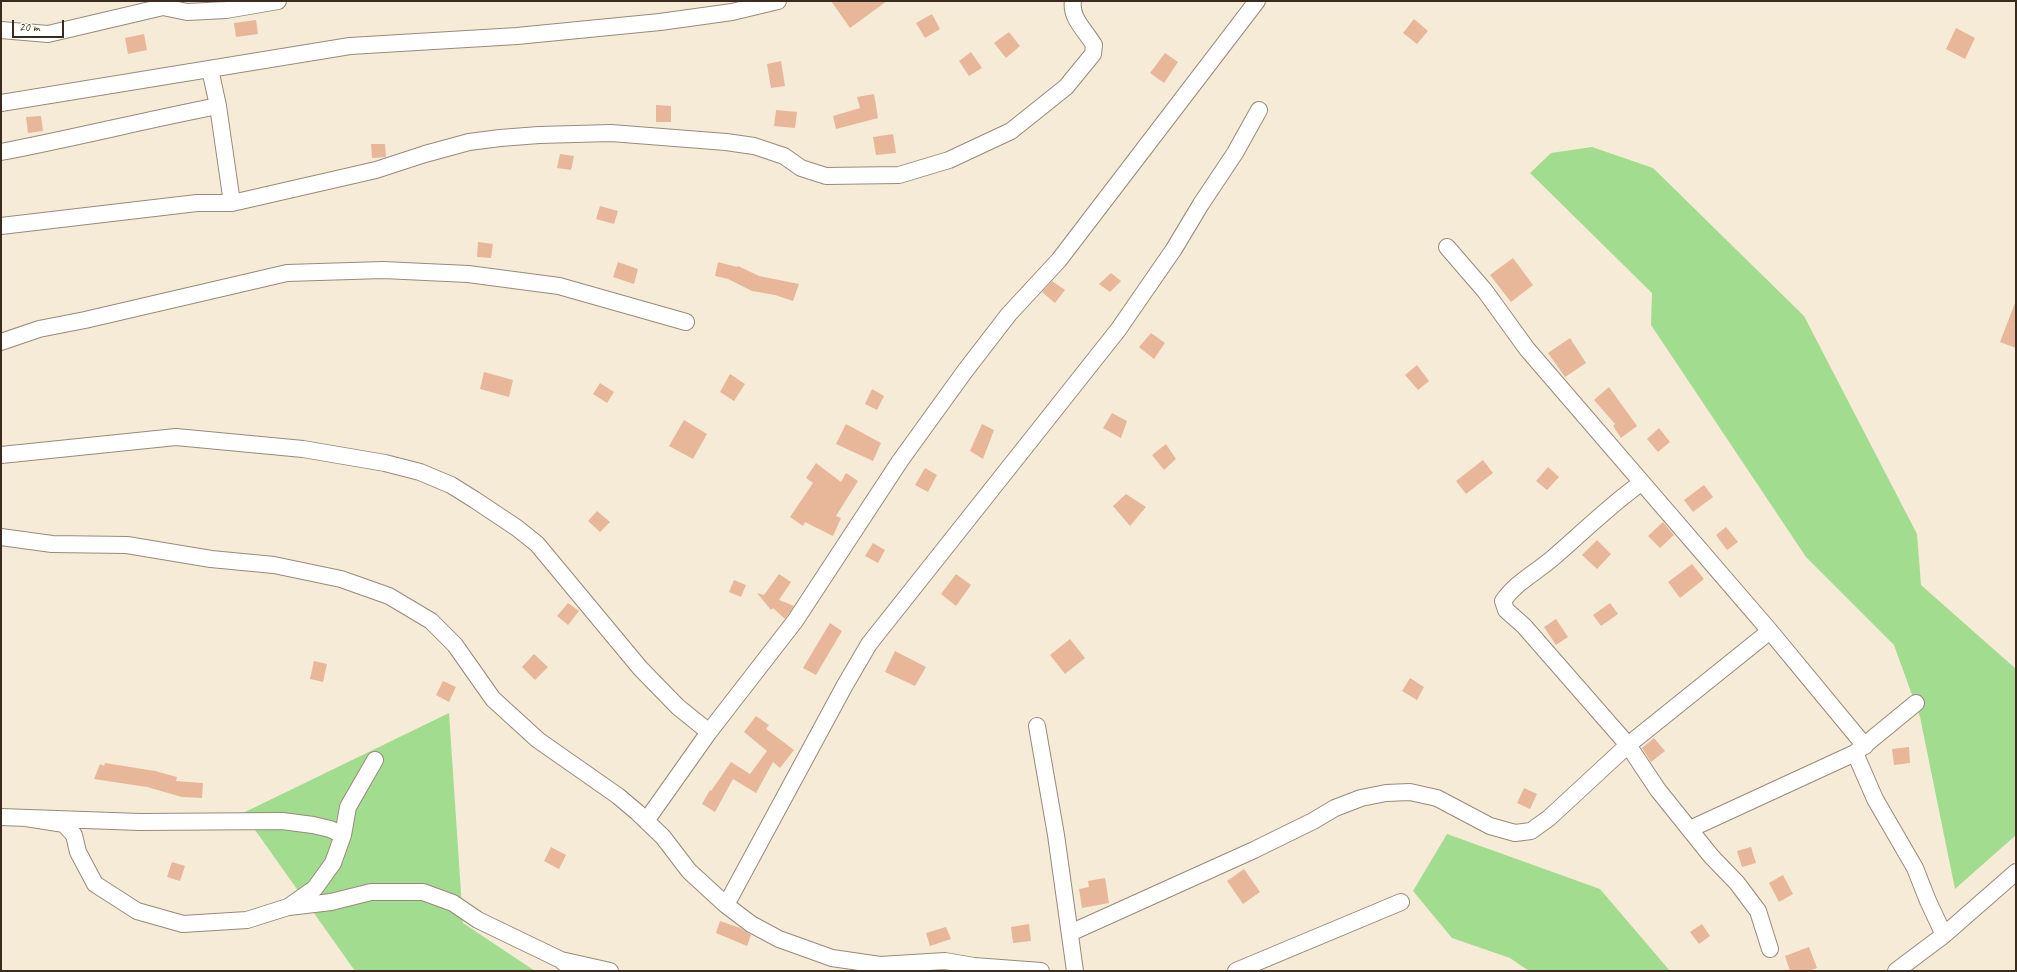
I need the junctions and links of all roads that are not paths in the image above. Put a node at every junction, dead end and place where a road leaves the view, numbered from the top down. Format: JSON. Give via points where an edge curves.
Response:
{"nodes":[{"id":1,"x":278,"y":1,"type":"edge"},
{"id":2,"x":778,"y":1,"type":"edge"},
{"id":3,"x":1073,"y":1,"type":"edge"},
{"id":4,"x":1257,"y":1,"type":"edge"},
{"id":5,"x":188,"y":6,"type":"edge"},
{"id":6,"x":1,"y":30,"type":"edge"},
{"id":7,"x":210,"y":69,"type":"junction"},
{"id":8,"x":1,"y":103,"type":"edge"},
{"id":9,"x":218,"y":106,"type":"junction"},
{"id":10,"x":1259,"y":110,"type":"dead end"},
{"id":11,"x":1,"y":152,"type":"edge"},
{"id":12,"x":232,"y":203,"type":"junction"},
{"id":13,"x":1,"y":226,"type":"edge"},
{"id":14,"x":1447,"y":247,"type":"dead end"},
{"id":15,"x":686,"y":322,"type":"dead end"},
{"id":16,"x":1,"y":342,"type":"edge"},
{"id":17,"x":1,"y":455,"type":"edge"},
{"id":18,"x":1641,"y":483,"type":"junction"},
{"id":19,"x":1,"y":537,"type":"edge"},
{"id":20,"x":1770,"y":631,"type":"junction"},
{"id":21,"x":1916,"y":703,"type":"dead end"},
{"id":22,"x":1037,"y":726,"type":"dead end"},
{"id":23,"x":709,"y":732,"type":"junction"},
{"id":24,"x":1628,"y":745,"type":"junction"},
{"id":25,"x":1860,"y":749,"type":"junction"},
{"id":26,"x":375,"y":760,"type":"dead end"},
{"id":27,"x":1,"y":817,"type":"edge"},
{"id":28,"x":26,"y":818,"type":"junction"},
{"id":29,"x":646,"y":821,"type":"junction"},
{"id":30,"x":1690,"y":829,"type":"junction"},
{"id":31,"x":343,"y":835,"type":"junction"},
{"id":32,"x":2016,"y":872,"type":"edge"},
{"id":33,"x":1401,"y":902,"type":"dead end"},
{"id":34,"x":726,"y":905,"type":"junction"},
{"id":35,"x":288,"y":907,"type":"junction"},
{"id":36,"x":1070,"y":933,"type":"junction"},
{"id":37,"x":1944,"y":935,"type":"junction"},
{"id":38,"x":1770,"y":949,"type":"dead end"},
{"id":39,"x":561,"y":960,"type":"junction"},
{"id":40,"x":573,"y":971,"type":"edge"},
{"id":41,"x":610,"y":971,"type":"edge"},
{"id":42,"x":1041,"y":971,"type":"edge"},
{"id":43,"x":1076,"y":971,"type":"edge"},
{"id":44,"x":1236,"y":971,"type":"edge"},
{"id":45,"x":1896,"y":971,"type":"edge"}],
"edges":[{"from":1,"to":5,"type":"street","via":[[226,10]]},
{"from":2,"to":7,"type":"street","via":[[732,12],[660,22],[517,36],[350,46]]},
{"from":3,"to":12,"type":"street","via":[[1072,8],[1078,22],[1094,45],[1093,54],[1066,87],[1011,131],[949,160],[899,175],[826,176],[801,168],[784,156],[754,146],[726,142],[611,133],[546,135],[469,142],[376,170]]},
{"from":4,"to":23,"type":"street","via":[[1059,260],[1009,314],[965,372],[900,461],[795,621]]},
{"from":5,"to":6,"type":"street","via":[[163,7],[48,34]]},
{"from":7,"to":8,"type":"street"},
{"from":7,"to":9,"type":"street"},
{"from":9,"to":11,"type":"street"},
{"from":9,"to":12,"type":"street"},
{"from":10,"to":34,"type":"street","via":[[1174,249],[1118,330],[869,644]]},
{"from":12,"to":13,"type":"street","via":[[197,203]]},
{"from":14,"to":18,"type":"street","via":[[1485,290],[1527,349]]},
{"from":15,"to":16,"type":"street","via":[[559,286],[468,274],[383,270],[286,273],[38,329]]},
{"from":17,"to":23,"type":"street","via":[[176,437],[303,449],[385,463],[420,472],[451,485],[518,528],[537,544],[640,668],[678,707]]},
{"from":18,"to":20,"type":"street"},
{"from":18,"to":24,"type":"street","via":[[1511,590],[1503,601],[1506,610],[1524,626]]},
{"from":19,"to":29,"type":"street","via":[[52,544],[127,545],[211,559],[274,565],[341,579],[389,596],[431,621],[456,645],[493,699],[538,740],[618,796]]},
{"from":20,"to":24,"type":"street"},
{"from":20,"to":25,"type":"street"},
{"from":21,"to":25,"type":"street"},
{"from":22,"to":36,"type":"street"},
{"from":23,"to":29,"type":"street"},
{"from":24,"to":30,"type":"street","via":[[1658,790]]},
{"from":24,"to":36,"type":"street","via":[[1549,818],[1531,831],[1515,833],[1490,826],[1437,798],[1410,792],[1386,792],[1335,808],[1254,850]]},
{"from":25,"to":30,"type":"street"},
{"from":25,"to":37,"type":"street","via":[[1875,799],[1915,868]]},
{"from":26,"to":31,"type":"street","via":[[348,807]]},
{"from":27,"to":28,"type":"street"},
{"from":28,"to":31,"type":"street","via":[[140,822],[282,821],[313,825]]},
{"from":28,"to":35,"type":"street","via":[[64,824],[74,834],[78,852],[95,884],[138,912],[183,924],[247,920]]},
{"from":29,"to":34,"type":"street","via":[[663,837],[690,871]]},
{"from":30,"to":38,"type":"street","via":[[1758,911]]},
{"from":31,"to":35,"type":"street","via":[[333,863],[315,888]]},
{"from":32,"to":37,"type":"street"},
{"from":33,"to":44,"type":"street"},
{"from":34,"to":42,"type":"street","via":[[751,924],[779,939],[832,958],[880,965],[945,961]]},
{"from":35,"to":39,"type":"street","via":[[331,902],[371,892],[423,892],[453,903],[478,920]]},
{"from":36,"to":43,"type":"street"},
{"from":37,"to":45,"type":"street"},
{"from":39,"to":40,"type":"street"},
{"from":39,"to":41,"type":"street"}]}
